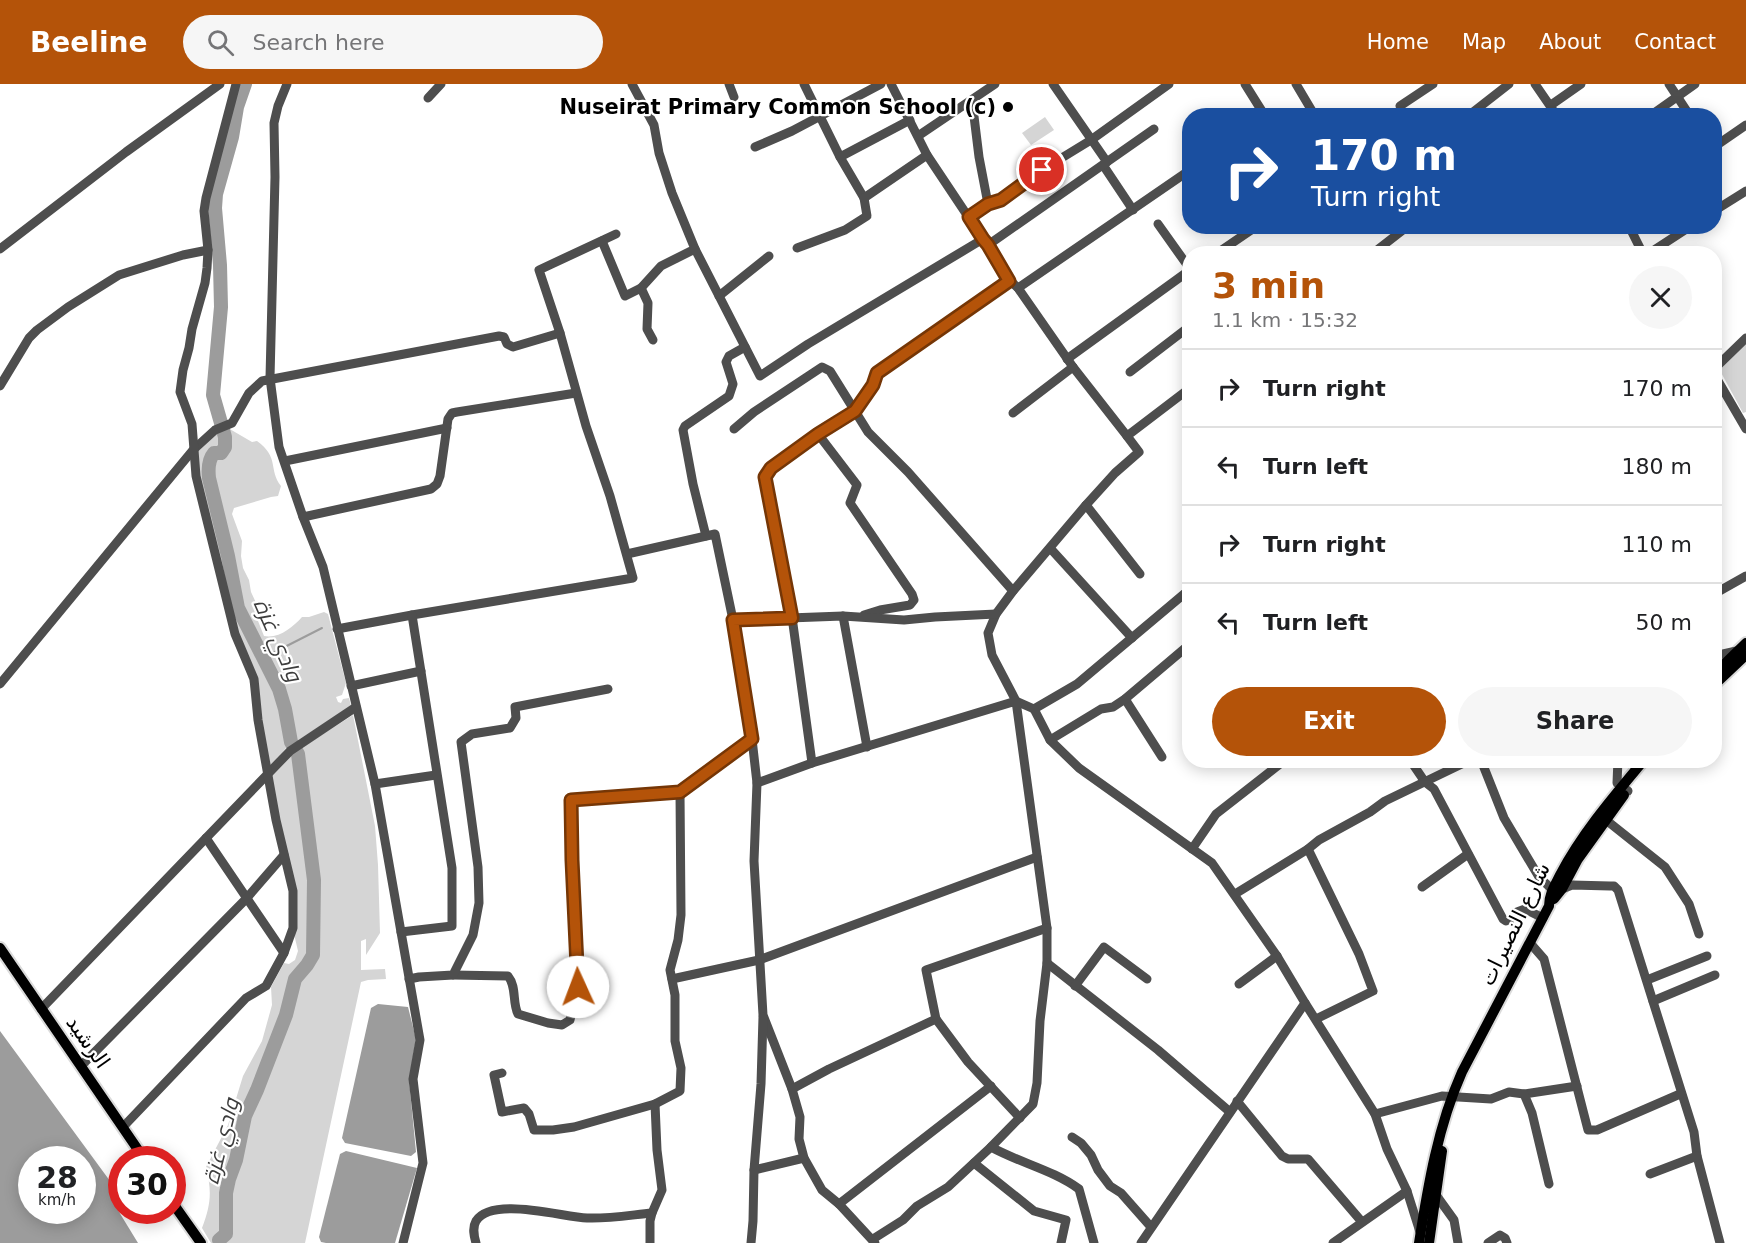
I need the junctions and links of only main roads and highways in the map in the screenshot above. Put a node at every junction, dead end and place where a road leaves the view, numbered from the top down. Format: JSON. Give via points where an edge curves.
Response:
{"nodes":[{"id":1,"x":1744,"y":650,"type":"edge"},
{"id":2,"x":1722,"y":668,"type":"edge"},
{"id":3,"x":1722,"y":676,"type":"edge"},
{"id":4,"x":1639,"y":768,"type":"edge"},
{"id":5,"x":1645,"y":768,"type":"edge"},
{"id":6,"x":1625,"y":789,"type":"junction"},
{"id":7,"x":1557,"y":891,"type":"junction"},
{"id":8,"x":0,"y":948,"type":"edge"},
{"id":9,"x":1444,"y":1119,"type":"junction"},
{"id":10,"x":136,"y":1146,"type":"edge"},
{"id":11,"x":186,"y":1221,"type":"edge"},
{"id":12,"x":1419,"y":1237,"type":"edge"},
{"id":13,"x":201,"y":1243,"type":"edge"},
{"id":14,"x":1428,"y":1243,"type":"edge"}],
"edges":[{"from":1,"to":2,"type":"main road"},
{"from":1,"to":3,"type":"main road"},
{"from":4,"to":6,"type":"main road","name":"شارع النصيرات"},
{"from":5,"to":6,"type":"main road"},
{"from":6,"to":7,"type":"main road"},
{"from":6,"to":7,"type":"main road","name":"شارع النصيرات","via":[[1581,840]]},
{"from":7,"to":9,"type":"main road","name":"شارع النصيرات","via":[[1462,1072]]},
{"from":8,"to":10,"type":"main road","name":"الرشيد"},
{"from":9,"to":12,"type":"main road","name":"شارع النصيرات"},
{"from":9,"to":14,"type":"main road","name":"شارع النصيرات"},
{"from":11,"to":13,"type":"main road"}]}
